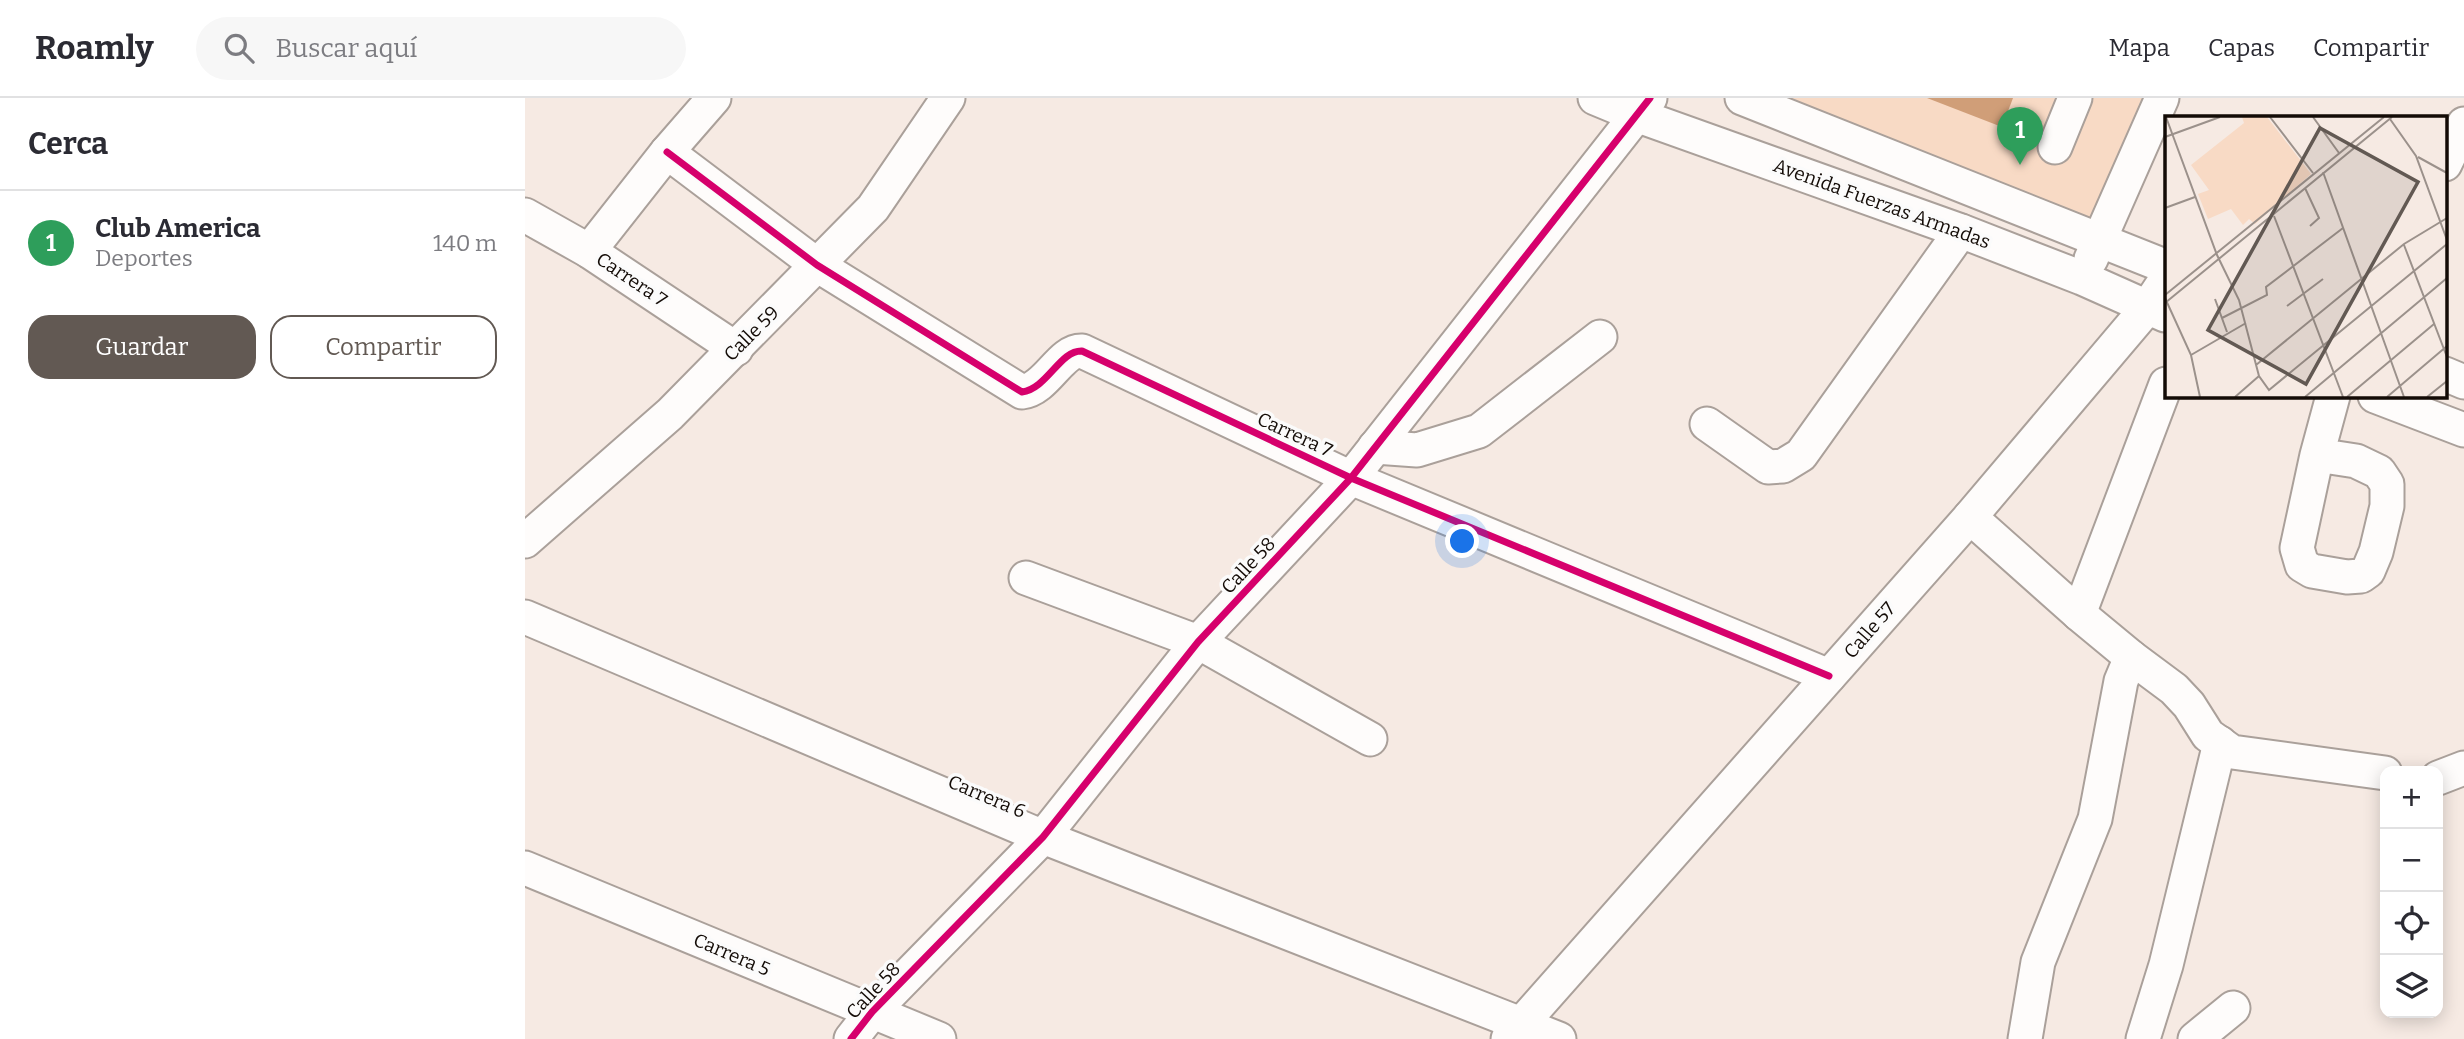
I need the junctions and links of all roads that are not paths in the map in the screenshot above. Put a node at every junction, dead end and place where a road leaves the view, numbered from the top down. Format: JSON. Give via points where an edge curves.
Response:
{"nodes":[{"id":1,"x":714,"y":98,"type":"edge"},
{"id":2,"x":948,"y":98,"type":"edge"},
{"id":3,"x":1595,"y":98,"type":"edge"},
{"id":4,"x":1742,"y":98,"type":"edge"},
{"id":5,"x":2075,"y":98,"type":"edge"},
{"id":6,"x":2162,"y":98,"type":"edge"},
{"id":7,"x":1643,"y":106,"type":"edge"},
{"id":8,"x":2464,"y":124,"type":"edge"},
{"id":9,"x":2055,"y":147,"type":"dead end"},
{"id":10,"x":667,"y":152,"type":"junction"},
{"id":11,"x":2447,"y":160,"type":"edge"},
{"id":12,"x":525,"y":215,"type":"edge"},
{"id":13,"x":1961,"y":231,"type":"junction"},
{"id":14,"x":2101,"y":241,"type":"junction"},
{"id":15,"x":589,"y":251,"type":"junction"},
{"id":16,"x":817,"y":265,"type":"junction"},
{"id":17,"x":2165,"y":266,"type":"edge"},
{"id":18,"x":2082,"y":278,"type":"junction"},
{"id":19,"x":2165,"y":285,"type":"edge"},
{"id":20,"x":2157,"y":312,"type":"edge"},
{"id":21,"x":1600,"y":337,"type":"dead end"},
{"id":22,"x":736,"y":349,"type":"junction"},
{"id":23,"x":2447,"y":375,"type":"edge"},
{"id":24,"x":2464,"y":382,"type":"edge"},
{"id":25,"x":2165,"y":387,"type":"edge"},
{"id":26,"x":2333,"y":397,"type":"edge"},
{"id":27,"x":2378,"y":397,"type":"edge"},
{"id":28,"x":1707,"y":424,"type":"dead end"},
{"id":29,"x":2464,"y":430,"type":"edge"},
{"id":30,"x":1375,"y":447,"type":"junction"},
{"id":31,"x":2317,"y":454,"type":"dead end"},
{"id":32,"x":1351,"y":478,"type":"junction"},
{"id":33,"x":1969,"y":517,"type":"junction"},
{"id":34,"x":525,"y":541,"type":"edge"},
{"id":35,"x":1026,"y":578,"type":"dead end"},
{"id":36,"x":2079,"y":614,"type":"junction"},
{"id":37,"x":525,"y":617,"type":"edge"},
{"id":38,"x":1198,"y":642,"type":"junction"},
{"id":39,"x":2131,"y":657,"type":"junction"},
{"id":40,"x":1829,"y":676,"type":"junction"},
{"id":41,"x":1370,"y":739,"type":"dead end"},
{"id":42,"x":2220,"y":743,"type":"junction"},
{"id":43,"x":2464,"y":768,"type":"edge"},
{"id":44,"x":2380,"y":772,"type":"edge"},
{"id":45,"x":2443,"y":776,"type":"edge"},
{"id":46,"x":1043,"y":837,"type":"junction"},
{"id":47,"x":525,"y":868,"type":"edge"},
{"id":48,"x":2233,"y":1007,"type":"dead end"},
{"id":49,"x":872,"y":1012,"type":"junction"},
{"id":50,"x":1515,"y":1032,"type":"edge"},
{"id":51,"x":851,"y":1039,"type":"edge"},
{"id":52,"x":939,"y":1039,"type":"edge"},
{"id":53,"x":1559,"y":1039,"type":"edge"},
{"id":54,"x":2025,"y":1039,"type":"edge"},
{"id":55,"x":2143,"y":1039,"type":"edge"},
{"id":56,"x":2195,"y":1039,"type":"edge"}],
"edges":[{"from":1,"to":10,"type":"street"},
{"from":2,"to":16,"type":"street","name":"Calle 59","via":[[873,208]]},
{"from":3,"to":7,"type":"street","name":"Avenida Fuerzas Armadas"},
{"from":4,"to":14,"type":"street"},
{"from":5,"to":9,"type":"street"},
{"from":6,"to":14,"type":"street"},
{"from":7,"to":13,"type":"street","name":"Avenida Fuerzas Armadas"},
{"from":7,"to":30,"type":"street","name":"Calle 58"},
{"from":8,"to":11,"type":"street"},
{"from":10,"to":15,"type":"street"},
{"from":10,"to":16,"type":"street"},
{"from":12,"to":15,"type":"street","name":"Carrera 7"},
{"from":13,"to":18,"type":"street","name":"Avenida Fuerzas Armadas"},
{"from":13,"to":28,"type":"street","via":[[1801,455],[1783,466],[1768,467]]},
{"from":14,"to":17,"type":"street"},
{"from":14,"to":18,"type":"street"},
{"from":15,"to":22,"type":"street","name":"Carrera 7"},
{"from":16,"to":22,"type":"street","name":"Calle 59"},
{"from":16,"to":32,"type":"street","name":"Carrera 7","via":[[1022,392],[1034,390],[1070,355],[1082,351]]},
{"from":18,"to":20,"type":"street","name":"Avenida Fuerzas Armadas"},
{"from":19,"to":20,"type":"street","name":"Calle 57"},
{"from":20,"to":33,"type":"street","name":"Calle 57"},
{"from":21,"to":30,"type":"street","via":[[1479,431],[1417,450]]},
{"from":22,"to":34,"type":"street","name":"Calle 59","via":[[670,414]]},
{"from":23,"to":24,"type":"street"},
{"from":25,"to":36,"type":"street"},
{"from":26,"to":31,"type":"street"},
{"from":27,"to":29,"type":"street"},
{"from":30,"to":32,"type":"street","name":"Calle 58"},
{"from":32,"to":38,"type":"street","name":"Calle 58"},
{"from":32,"to":40,"type":"street","name":"Carrera 7"},
{"from":33,"to":36,"type":"street"},
{"from":33,"to":40,"type":"street","name":"Calle 57"},
{"from":35,"to":38,"type":"street"},
{"from":36,"to":39,"type":"street"},
{"from":37,"to":46,"type":"street","name":"Carrera 6"},
{"from":38,"to":41,"type":"street"},
{"from":38,"to":46,"type":"street","name":"Calle 58"},
{"from":39,"to":42,"type":"street","via":[[2173,689],[2208,735]]},
{"from":39,"to":54,"type":"street","via":[[2121,681],[2095,819],[2038,962]]},
{"from":40,"to":50,"type":"street","name":"Calle 57"},
{"from":42,"to":44,"type":"street","via":[[2232,752]]},
{"from":42,"to":55,"type":"street","via":[[2166,965]]},
{"from":43,"to":45,"type":"street"},
{"from":46,"to":49,"type":"street","name":"Calle 58"},
{"from":46,"to":50,"type":"street","name":"Carrera 6"},
{"from":47,"to":49,"type":"street","name":"Carrera 5"},
{"from":48,"to":56,"type":"street"},
{"from":49,"to":51,"type":"street","name":"Calle 58"},
{"from":49,"to":52,"type":"street","name":"Carrera 5"},
{"from":50,"to":53,"type":"street","name":"Carrera 6"}]}
